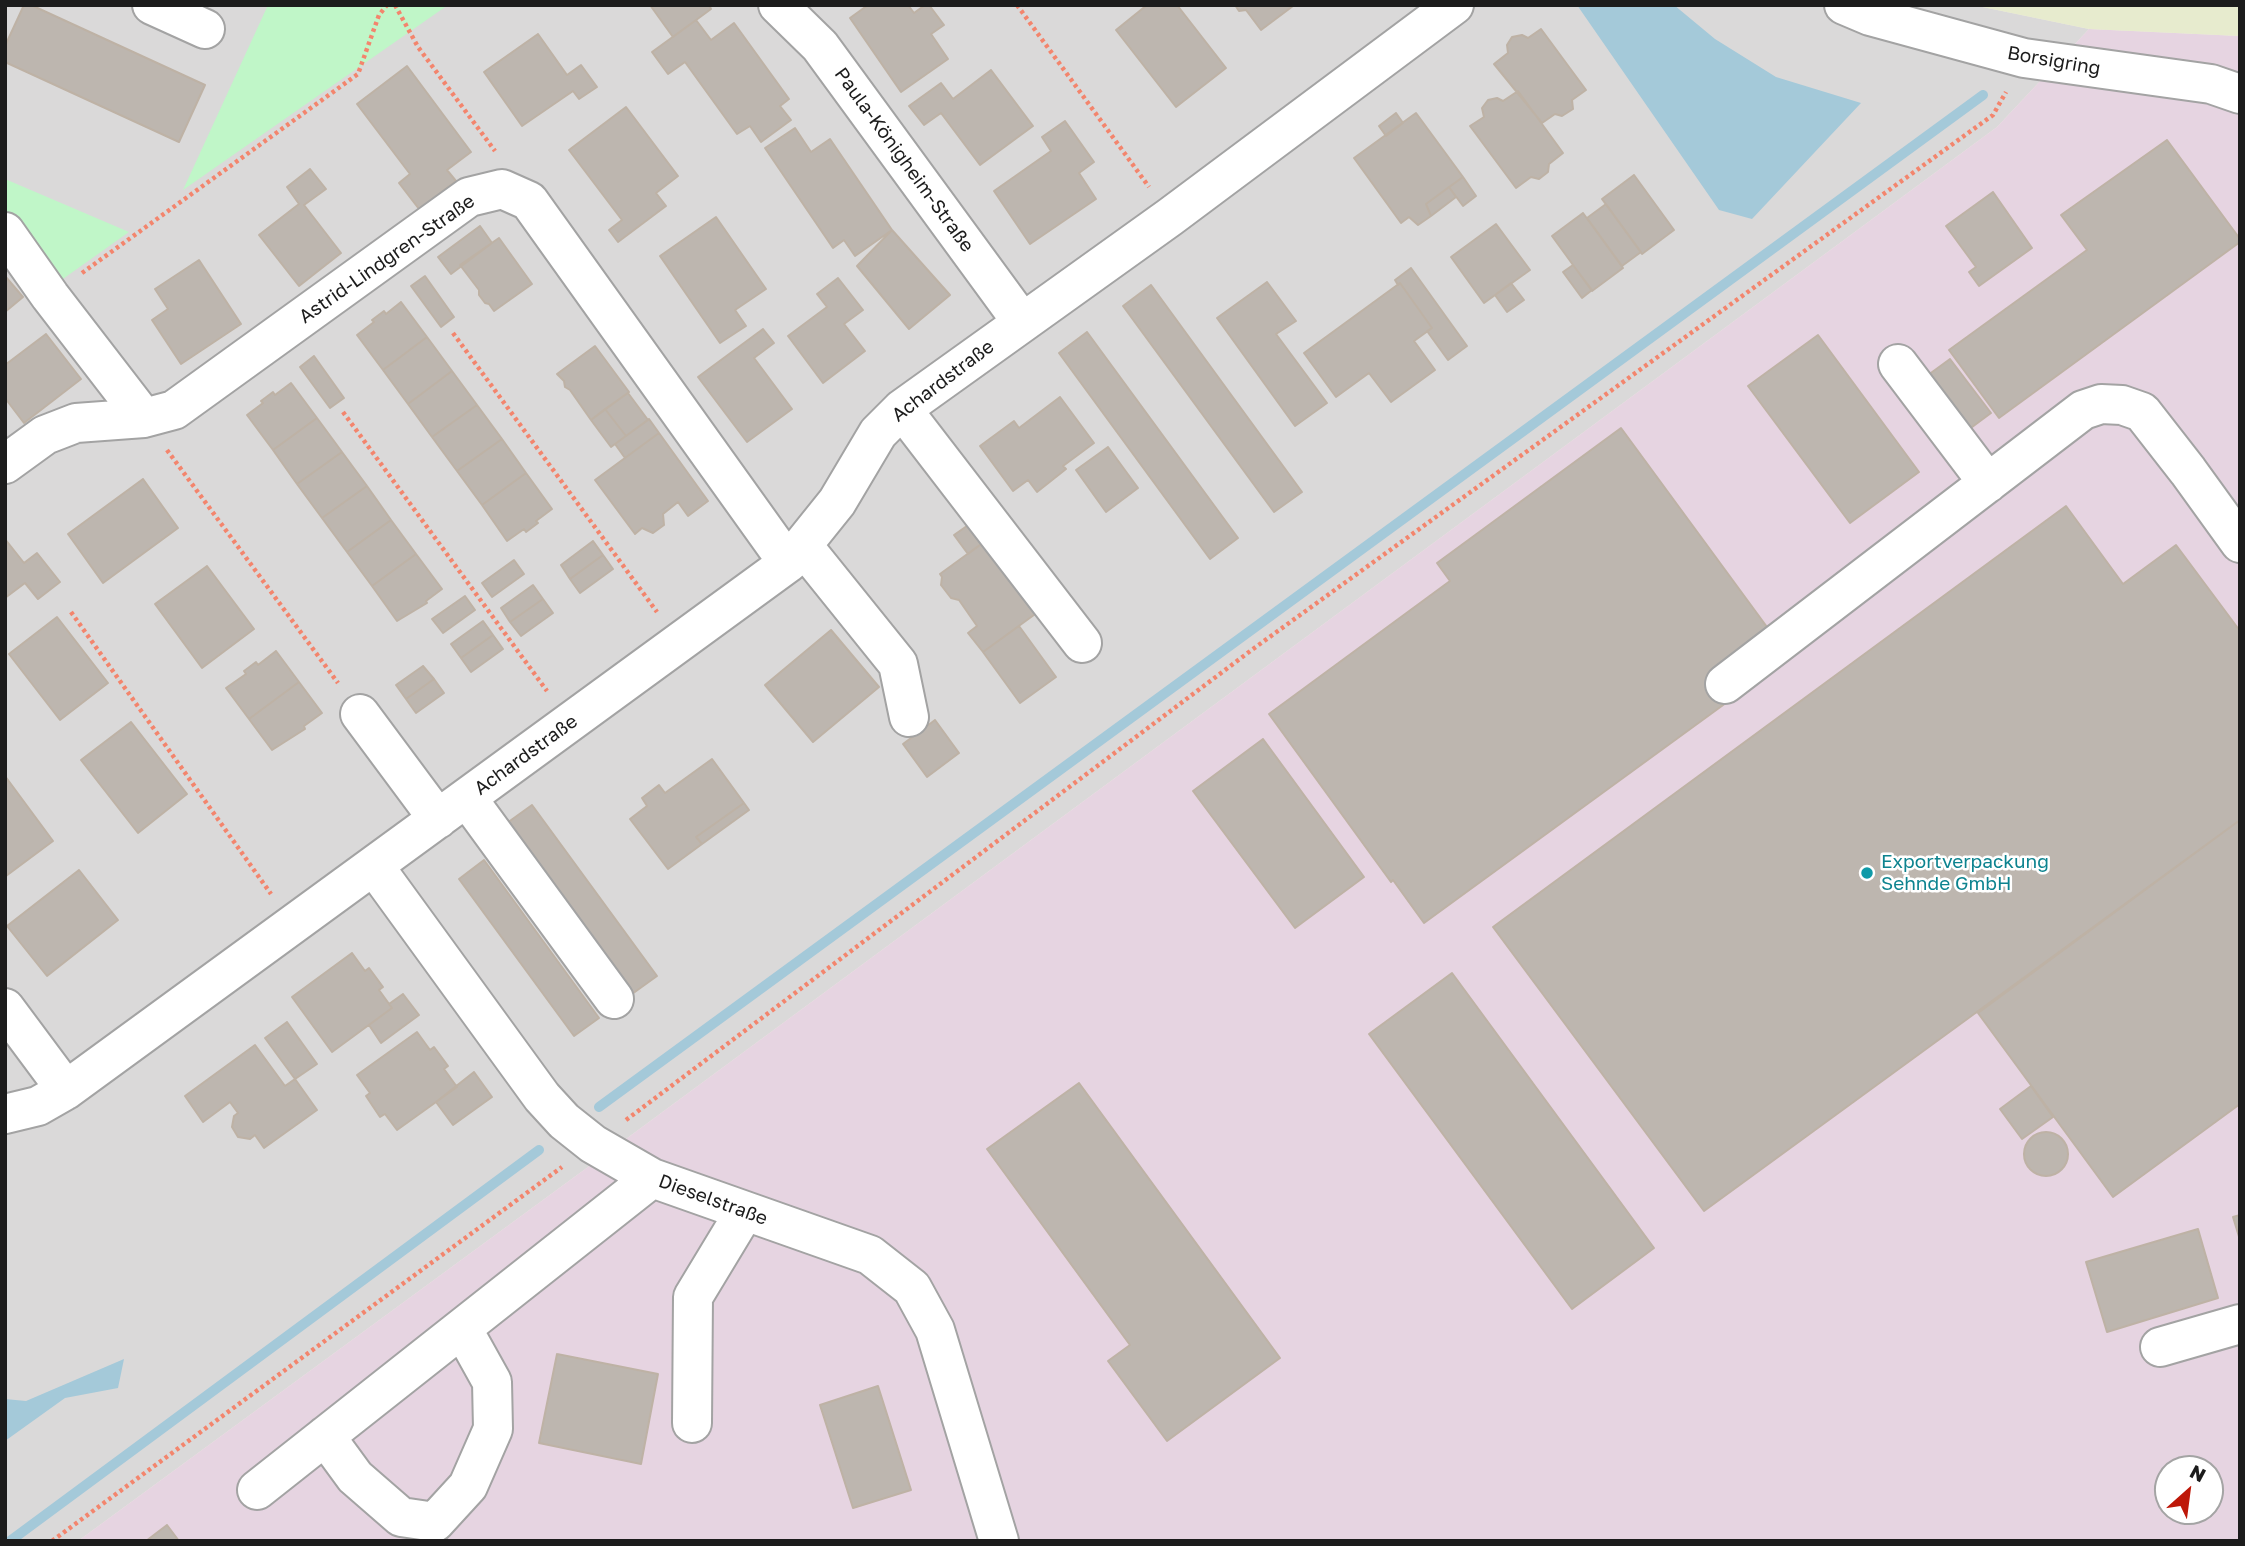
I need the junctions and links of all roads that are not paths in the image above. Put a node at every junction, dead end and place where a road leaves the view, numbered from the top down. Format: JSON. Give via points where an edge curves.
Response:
{"nodes":[{"id":1,"x":152,"y":5,"type":"edge"},
{"id":2,"x":778,"y":5,"type":"edge"},
{"id":3,"x":1454,"y":5,"type":"edge"},
{"id":4,"x":1857,"y":11,"type":"edge"},
{"id":5,"x":205,"y":29,"type":"dead end"},
{"id":6,"x":2240,"y":94,"type":"edge"},
{"id":7,"x":5,"y":232,"type":"edge"},
{"id":8,"x":1023,"y":322,"type":"junction"},
{"id":9,"x":1898,"y":364,"type":"dead end"},
{"id":10,"x":902,"y":408,"type":"junction"},
{"id":11,"x":144,"y":418,"type":"junction"},
{"id":12,"x":5,"y":464,"type":"edge"},
{"id":13,"x":1988,"y":483,"type":"junction"},
{"id":14,"x":2240,"y":543,"type":"edge"},
{"id":15,"x":795,"y":555,"type":"junction"},
{"id":16,"x":1082,"y":643,"type":"dead end"},
{"id":17,"x":1725,"y":684,"type":"dead end"},
{"id":18,"x":360,"y":713,"type":"road end"},
{"id":19,"x":909,"y":717,"type":"dead end"},
{"id":20,"x":453,"y":809,"type":"junction"},
{"id":21,"x":374,"y":866,"type":"junction"},
{"id":22,"x":614,"y":999,"type":"dead end"},
{"id":23,"x":5,"y":1008,"type":"edge"},
{"id":24,"x":66,"y":1090,"type":"junction"},
{"id":25,"x":5,"y":1114,"type":"edge"},
{"id":26,"x":652,"y":1178,"type":"junction"},
{"id":27,"x":745,"y":1211,"type":"junction"},
{"id":28,"x":2240,"y":1324,"type":"edge"},
{"id":29,"x":462,"y":1328,"type":"junction"},
{"id":30,"x":2160,"y":1347,"type":"dead end"},
{"id":31,"x":692,"y":1423,"type":"dead end"},
{"id":32,"x":325,"y":1436,"type":"junction"},
{"id":33,"x":257,"y":1490,"type":"dead end"},
{"id":34,"x":999,"y":1541,"type":"edge"}],
"edges":[{"from":1,"to":5,"type":"street"},
{"from":2,"to":8,"type":"street","name":"Paula-Königheim-Straße","via":[[820,46]]},
{"from":3,"to":8,"type":"street","name":"Achardstraße"},
{"from":4,"to":6,"type":"street","name":"Borsigring","via":[[2024,58],[2211,84]]},
{"from":7,"to":11,"type":"street"},
{"from":8,"to":10,"type":"street","name":"Achardstraße"},
{"from":9,"to":13,"type":"street"},
{"from":10,"to":15,"type":"street","name":"Achardstraße","via":[[878,433],[838,502]]},
{"from":10,"to":16,"type":"street"},
{"from":11,"to":12,"type":"street","name":"Astrid-Lindgren-Straße","via":[[76,423],[45,435]]},
{"from":11,"to":15,"type":"street","name":"Astrid-Lindgren-Straße","via":[[174,410],[469,197],[502,189],[529,201]]},
{"from":13,"to":14,"type":"street","via":[[2083,410],[2101,404],[2122,405],[2142,412]]},
{"from":13,"to":17,"type":"street"},
{"from":15,"to":19,"type":"street","via":[[898,664]]},
{"from":15,"to":20,"type":"street","name":"Achardstraße"},
{"from":18,"to":20,"type":"street"},
{"from":20,"to":21,"type":"street","name":"Achardstraße"},
{"from":20,"to":22,"type":"street"},
{"from":21,"to":24,"type":"street","name":"Achardstraße"},
{"from":21,"to":26,"type":"street","name":"Dieselstraße","via":[[542,1097],[593,1144]]},
{"from":23,"to":24,"type":"street"},
{"from":24,"to":25,"type":"street","name":"Achardstraße","via":[[38,1106]]},
{"from":26,"to":27,"type":"street","name":"Dieselstraße"},
{"from":26,"to":29,"type":"street"},
{"from":27,"to":31,"type":"street","via":[[693,1297]]},
{"from":27,"to":34,"type":"street","name":"Dieselstraße","via":[[870,1255],[912,1288],[935,1330]]},
{"from":28,"to":30,"type":"street"},
{"from":29,"to":32,"type":"street"},
{"from":29,"to":32,"type":"street","via":[[492,1382],[492,1429],[468,1486],[435,1522],[401,1517],[355,1477]]},
{"from":32,"to":33,"type":"street"}]}
